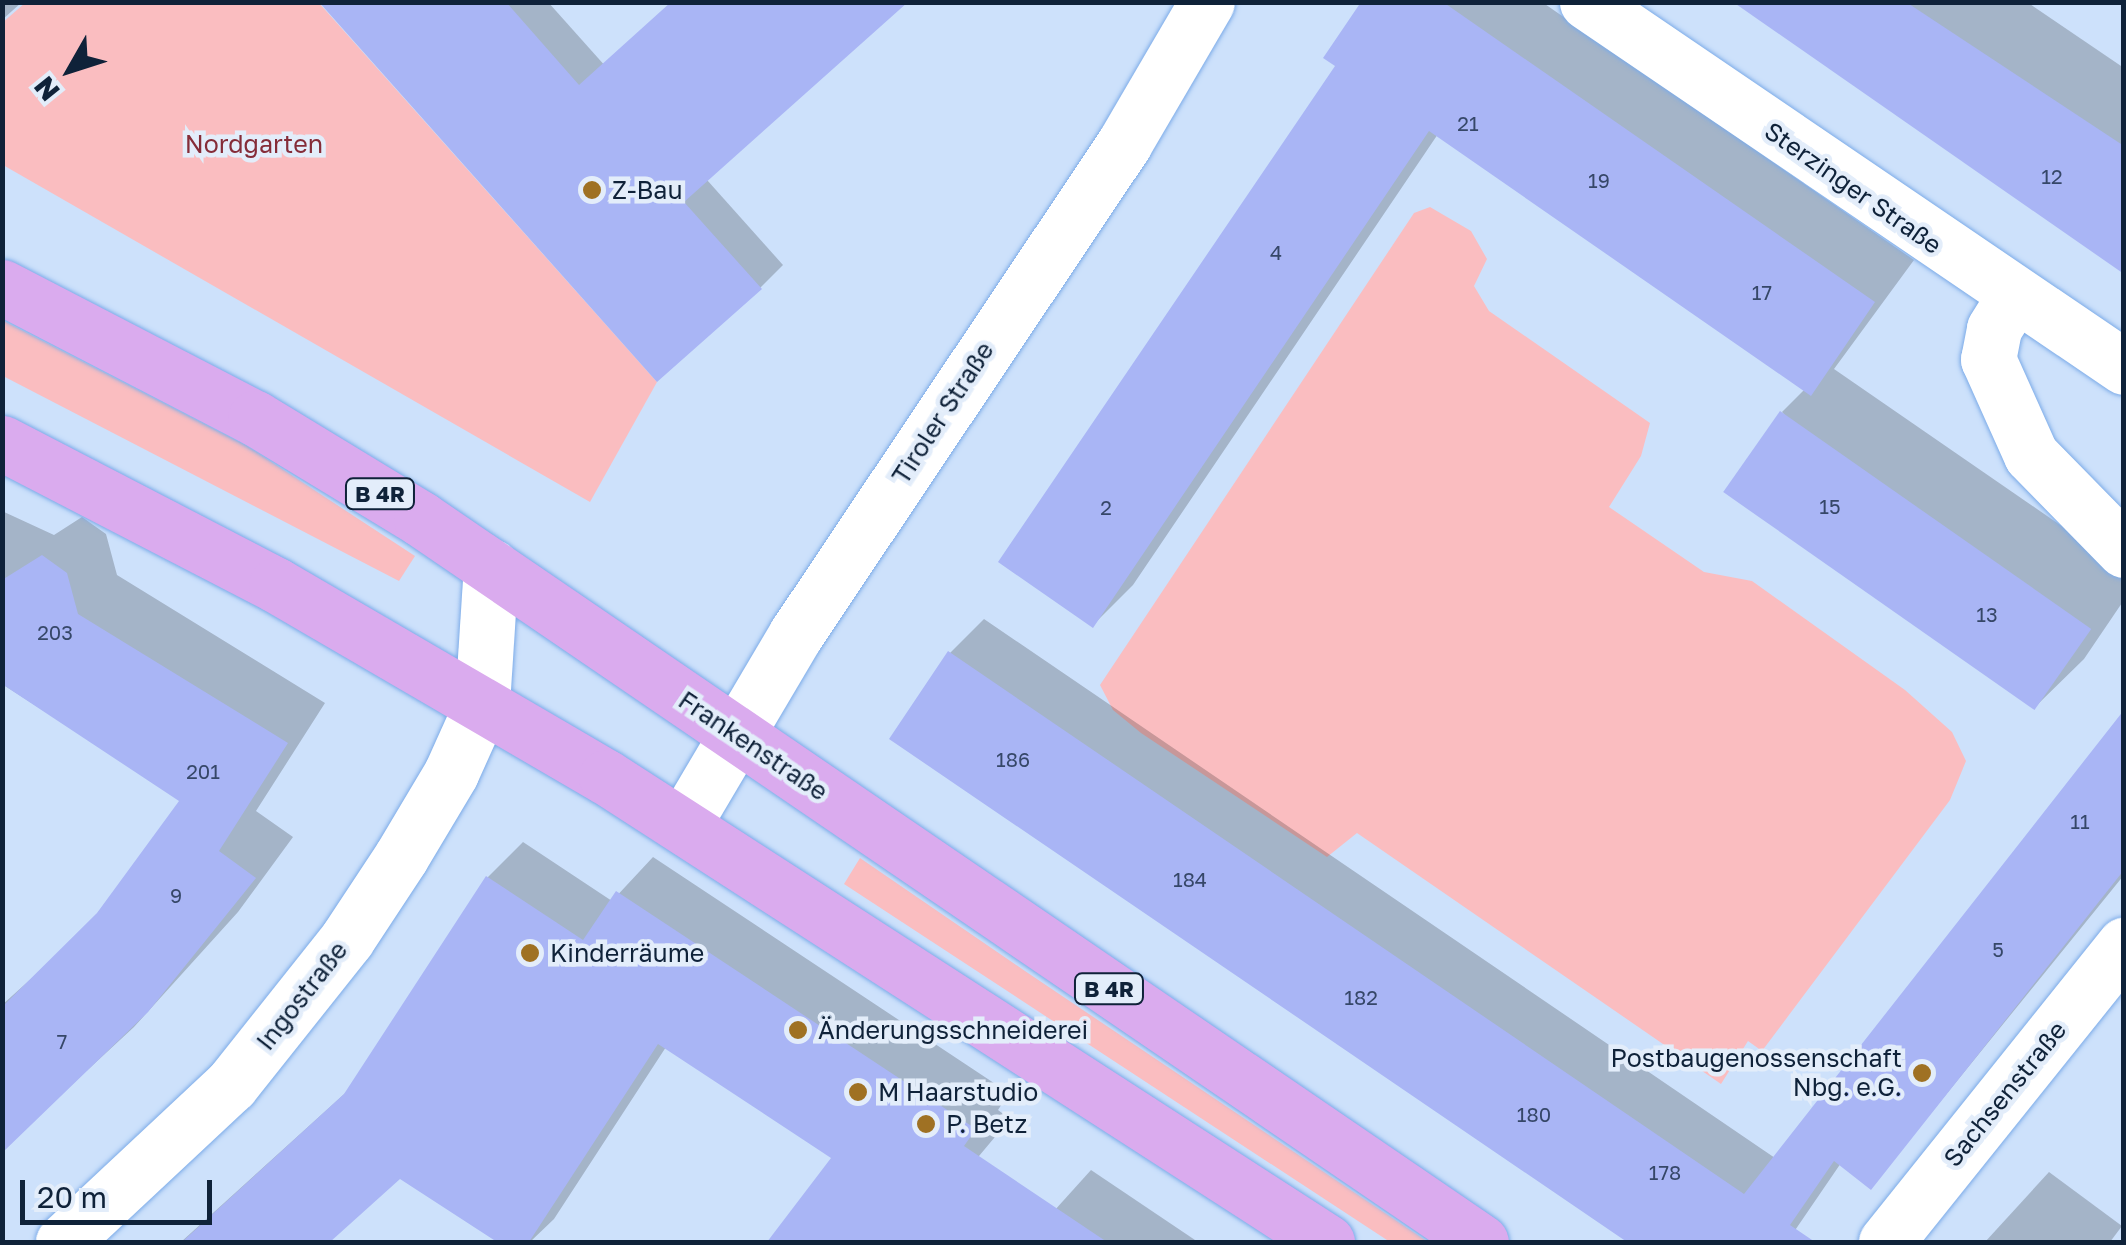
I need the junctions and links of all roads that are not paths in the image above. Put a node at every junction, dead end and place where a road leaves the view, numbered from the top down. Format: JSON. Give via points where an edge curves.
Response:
{"nodes":[{"id":1,"x":1207,"y":2,"type":"edge"},
{"id":2,"x":1587,"y":2,"type":"edge"},
{"id":3,"x":2,"y":287,"type":"edge"},
{"id":4,"x":2013,"y":298,"type":"junction"},
{"id":5,"x":2124,"y":367,"type":"edge"},
{"id":6,"x":2,"y":443,"type":"edge"},
{"id":7,"x":2124,"y":550,"type":"edge"},
{"id":8,"x":491,"y":566,"type":"junction"},
{"id":9,"x":482,"y":704,"type":"junction"},
{"id":10,"x":736,"y":736,"type":"junction"},
{"id":11,"x":683,"y":825,"type":"junction"},
{"id":12,"x":2124,"y":945,"type":"edge"},
{"id":13,"x":63,"y":1242,"type":"edge"},
{"id":14,"x":1327,"y":1242,"type":"edge"},
{"id":15,"x":1480,"y":1242,"type":"edge"},
{"id":16,"x":1886,"y":1242,"type":"edge"}],
"edges":[{"from":1,"to":10,"type":"street","name":"Tiroler Straße","via":[[1124,144],[796,634]]},
{"from":2,"to":4,"type":"street","name":"Sterzinger Straße"},
{"from":3,"to":8,"type":"main road","name":"Frankenstraße","number":"B 4R","via":[[255,418]]},
{"from":4,"to":5,"type":"street","name":"Sterzinger Straße"},
{"from":4,"to":7,"type":"street","via":[[1994,329],[1988,359],[2031,454]]},
{"from":6,"to":9,"type":"main road","via":[[276,585]]},
{"from":8,"to":9,"type":"street","name":"Ingostraße"},
{"from":8,"to":10,"type":"main road","name":"Frankenstraße","number":"B 4R"},
{"from":9,"to":11,"type":"main road"},
{"from":9,"to":13,"type":"street","name":"Ingostraße","via":[[452,773],[401,857],[288,1018],[231,1084]]},
{"from":10,"to":11,"type":"street","name":"Tiroler Straße"},
{"from":10,"to":15,"type":"main road","name":"Frankenstraße","number":"B 4R"},
{"from":11,"to":14,"type":"main road"},
{"from":12,"to":16,"type":"street","name":"Sachsenstraße"}]}
